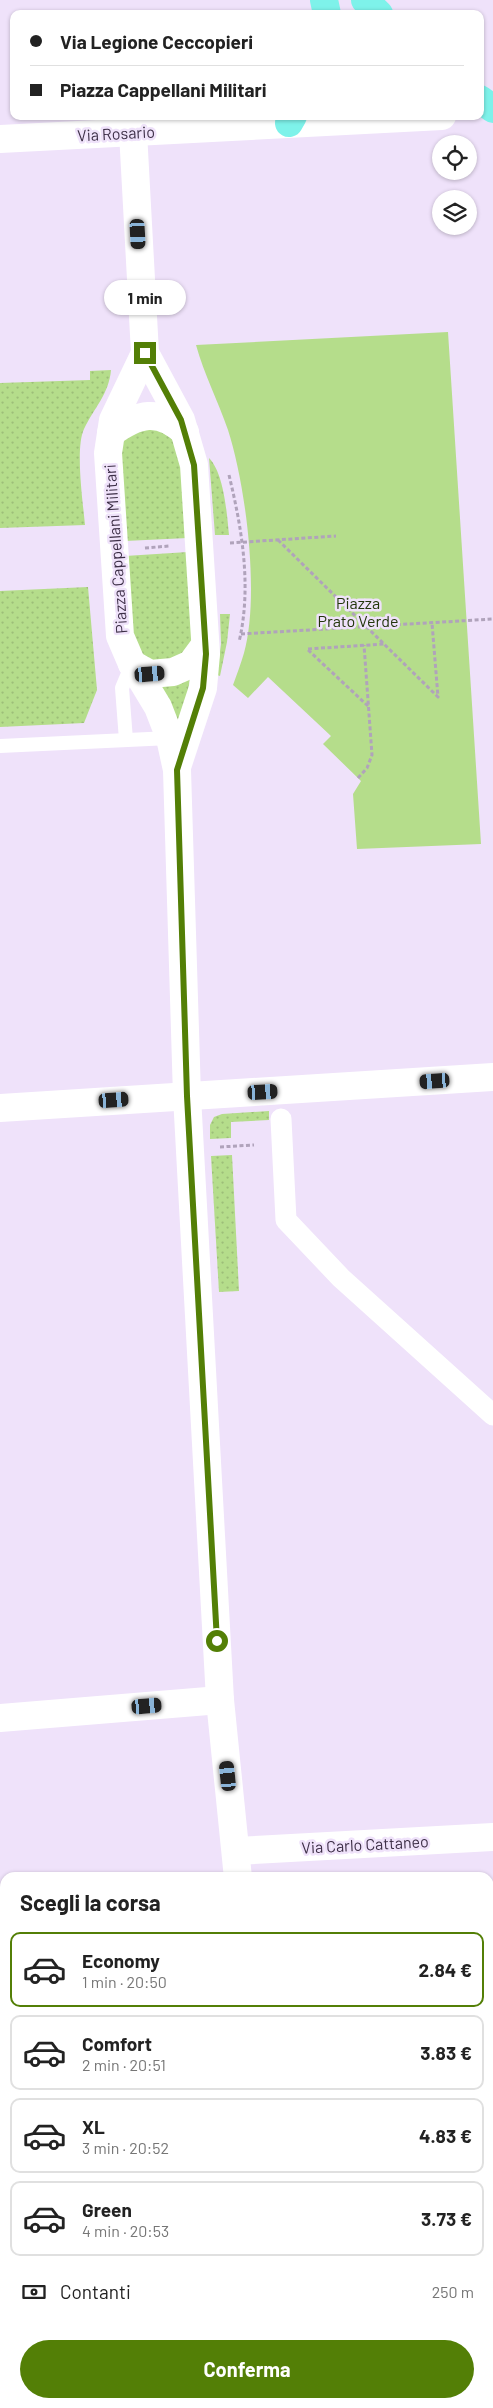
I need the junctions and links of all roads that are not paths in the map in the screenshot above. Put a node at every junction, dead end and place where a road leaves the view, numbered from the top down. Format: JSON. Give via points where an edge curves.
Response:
{"nodes":[{"id":1,"x":365,"y":0,"type":"edge"},
{"id":2,"x":375,"y":10,"type":"edge"},
{"id":3,"x":291,"y":120,"type":"edge"},
{"id":4,"x":133,"y":132,"type":"junction"},
{"id":5,"x":0,"y":139,"type":"edge"},
{"id":6,"x":145,"y":353,"type":"junction"},
{"id":7,"x":185,"y":432,"type":"junction"},
{"id":8,"x":111,"y":433,"type":"junction"},
{"id":9,"x":205,"y":645,"type":"junction"},
{"id":10,"x":132,"y":664,"type":"junction"},
{"id":11,"x":170,"y":738,"type":"junction"},
{"id":12,"x":126,"y":740,"type":"junction"},
{"id":13,"x":0,"y":746,"type":"edge"},
{"id":14,"x":177,"y":770,"type":"junction"},
{"id":15,"x":493,"y":1077,"type":"edge"},
{"id":16,"x":187,"y":1096,"type":"junction"},
{"id":17,"x":0,"y":1108,"type":"edge"},
{"id":18,"x":281,"y":1119,"type":"dead end"},
{"id":19,"x":493,"y":1415,"type":"edge"},
{"id":20,"x":220,"y":1700,"type":"junction"},
{"id":21,"x":0,"y":1718,"type":"edge"},
{"id":22,"x":493,"y":1837,"type":"edge"},
{"id":23,"x":237,"y":1864,"type":"edge"}],
"edges":[{"from":1,"to":2,"type":"highway"},
{"from":3,"to":4,"type":"street","name":"Via Rosario"},
{"from":4,"to":5,"type":"street","name":"Via Rosario"},
{"from":4,"to":6,"type":"street"},
{"from":6,"to":7,"type":"street"},
{"from":6,"to":8,"type":"street","name":"Piazza Cappellani Militari","via":[[113,420]]},
{"from":7,"to":8,"type":"street","via":[[172,420],[146,415],[132,419]]},
{"from":7,"to":9,"type":"street","via":[[194,465]]},
{"from":8,"to":10,"type":"street","name":"Piazza Cappellani Militari","via":[[108,454],[120,636]]},
{"from":9,"to":10,"type":"street","via":[[191,664],[172,672],[150,674]]},
{"from":9,"to":14,"type":"street","via":[[203,688]]},
{"from":10,"to":11,"type":"street","name":"Piazza Cappellani Militari","via":[[158,708]]},
{"from":10,"to":12,"type":"lane","via":[[122,688]]},
{"from":11,"to":12,"type":"lane"},
{"from":11,"to":14,"type":"street","name":"Piazza Cappellani Militari"},
{"from":12,"to":13,"type":"lane"},
{"from":14,"to":16,"type":"street"},
{"from":15,"to":16,"type":"street"},
{"from":16,"to":17,"type":"street"},
{"from":16,"to":20,"type":"street"},
{"from":18,"to":19,"type":"street","via":[[286,1220],[341,1278]]},
{"from":20,"to":21,"type":"street"},
{"from":20,"to":23,"type":"street"},
{"from":22,"to":23,"type":"street","name":"Via Carlo Cattaneo"}]}
